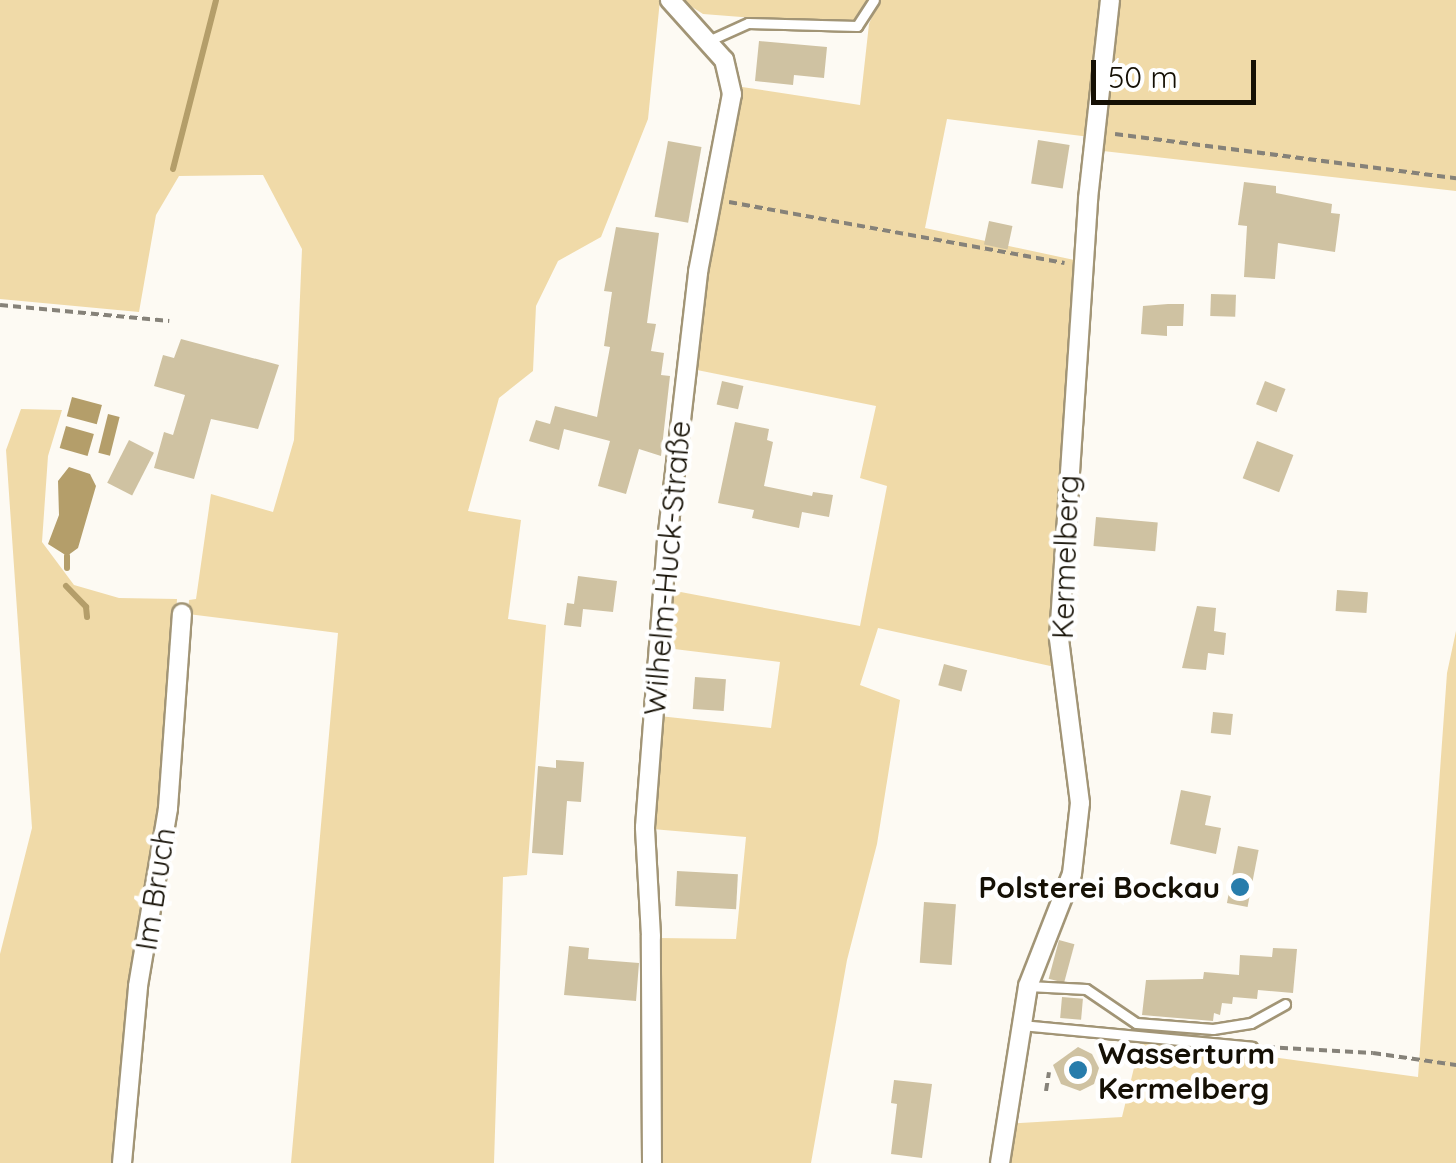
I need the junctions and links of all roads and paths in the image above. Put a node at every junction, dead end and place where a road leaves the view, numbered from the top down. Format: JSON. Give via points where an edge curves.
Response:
{"nodes":[{"id":1,"x":670,"y":0,"type":"edge"},
{"id":2,"x":874,"y":0,"type":"edge"},
{"id":3,"x":1110,"y":0,"type":"edge"},
{"id":4,"x":708,"y":41,"type":"junction"},
{"id":5,"x":1096,"y":131,"type":"junction"},
{"id":6,"x":1456,"y":178,"type":"edge"},
{"id":7,"x":712,"y":199,"type":"junction"},
{"id":8,"x":1084,"y":267,"type":"junction"},
{"id":9,"x":0,"y":305,"type":"edge"},
{"id":10,"x":170,"y":322,"type":"dead end"},
{"id":11,"x":182,"y":614,"type":"dead end"},
{"id":12,"x":1028,"y":986,"type":"junction"},
{"id":13,"x":1285,"y":1004,"type":"dead end"},
{"id":14,"x":1021,"y":1025,"type":"junction"},
{"id":15,"x":1252,"y":1047,"type":"joint"},
{"id":16,"x":1456,"y":1065,"type":"edge"},
{"id":17,"x":1050,"y":1072,"type":"dead end"},
{"id":18,"x":1046,"y":1091,"type":"dead end"},
{"id":19,"x":122,"y":1163,"type":"edge"},
{"id":20,"x":652,"y":1163,"type":"edge"},
{"id":21,"x":1000,"y":1163,"type":"edge"}],
"edges":[{"from":1,"to":4,"type":"street","name":"Wilhelm-Huck-Straße"},
{"from":2,"to":4,"type":"lane","via":[[857,26],[748,23]]},
{"from":3,"to":5,"type":"street","name":"Kermelberg"},
{"from":4,"to":7,"type":"street","name":"Wilhelm-Huck-Straße","via":[[724,60],[732,94]]},
{"from":5,"to":6,"type":"path"},
{"from":5,"to":8,"type":"street","name":"Kermelberg"},
{"from":7,"to":8,"type":"path"},
{"from":7,"to":20,"type":"street","name":"Wilhelm-Huck-Straße","via":[[667,541],[645,827]]},
{"from":8,"to":12,"type":"street","name":"Kermelberg","via":[[1059,638],[1080,803],[1072,874]]},
{"from":9,"to":10,"type":"path"},
{"from":11,"to":19,"type":"street","name":"Im Bruch","via":[[168,808],[138,986]]},
{"from":12,"to":13,"type":"lane","via":[[1086,989],[1136,1023],[1213,1030],[1251,1022]]},
{"from":12,"to":14,"type":"street","name":"Kermelberg"},
{"from":14,"to":15,"type":"lane"},
{"from":14,"to":21,"type":"street","name":"Kermelberg"},
{"from":15,"to":16,"type":"path"},
{"from":17,"to":18,"type":"path"}]}
